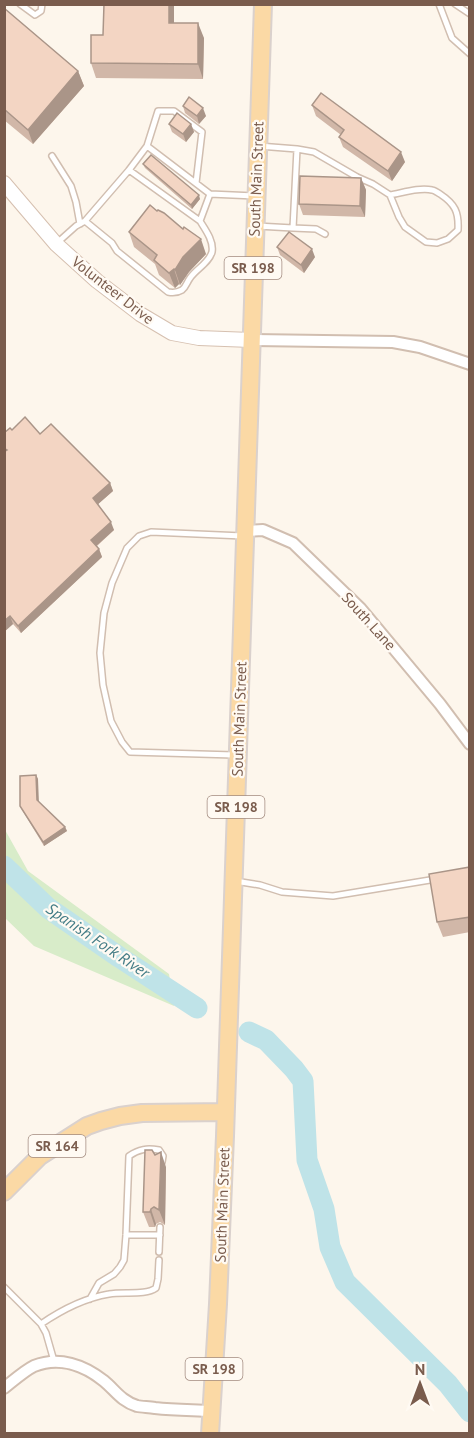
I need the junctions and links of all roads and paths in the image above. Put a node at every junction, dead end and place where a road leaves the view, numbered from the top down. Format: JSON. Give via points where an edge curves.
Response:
{"nodes":[{"id":1,"x":20,"y":4,"type":"edge"},
{"id":2,"x":42,"y":4,"type":"edge"},
{"id":3,"x":263,"y":4,"type":"edge"},
{"id":4,"x":439,"y":4,"type":"edge"},
{"id":5,"x":455,"y":4,"type":"edge"},
{"id":6,"x":470,"y":14,"type":"edge"},
{"id":7,"x":470,"y":54,"type":"edge"},
{"id":8,"x":147,"y":146,"type":"junction"},
{"id":9,"x":258,"y":146,"type":"junction"},
{"id":10,"x":297,"y":149,"type":"junction"},
{"id":11,"x":52,"y":156,"type":"dead end"},
{"id":12,"x":129,"y":170,"type":"junction"},
{"id":13,"x":4,"y":183,"type":"edge"},
{"id":14,"x":196,"y":183,"type":"junction"},
{"id":15,"x":210,"y":194,"type":"junction"},
{"id":16,"x":390,"y":195,"type":"junction"},
{"id":17,"x":256,"y":196,"type":"junction"},
{"id":18,"x":200,"y":221,"type":"junction"},
{"id":19,"x":83,"y":222,"type":"junction"},
{"id":20,"x":255,"y":226,"type":"junction"},
{"id":21,"x":293,"y":228,"type":"junction"},
{"id":22,"x":325,"y":234,"type":"dead end"},
{"id":23,"x":56,"y":244,"type":"junction"},
{"id":24,"x":251,"y":340,"type":"junction"},
{"id":25,"x":470,"y":364,"type":"edge"},
{"id":26,"x":245,"y":533,"type":"junction"},
{"id":27,"x":470,"y":744,"type":"edge"},
{"id":28,"x":238,"y":755,"type":"junction"},
{"id":29,"x":446,"y":877,"type":"edge"},
{"id":30,"x":234,"y":880,"type":"junction"},
{"id":31,"x":225,"y":1112,"type":"junction"},
{"id":32,"x":162,"y":1165,"type":"edge"},
{"id":33,"x":4,"y":1192,"type":"edge"},
{"id":34,"x":160,"y":1227,"type":"dead end"},
{"id":35,"x":126,"y":1235,"type":"junction"},
{"id":36,"x":160,"y":1235,"type":"junction"},
{"id":37,"x":159,"y":1252,"type":"dead end"},
{"id":38,"x":159,"y":1260,"type":"dead end"},
{"id":39,"x":4,"y":1287,"type":"edge"},
{"id":40,"x":90,"y":1299,"type":"junction"},
{"id":41,"x":41,"y":1324,"type":"junction"},
{"id":42,"x":54,"y":1363,"type":"junction"},
{"id":43,"x":4,"y":1388,"type":"edge"},
{"id":44,"x":211,"y":1410,"type":"junction"},
{"id":45,"x":210,"y":1434,"type":"edge"}],
"edges":[{"from":1,"to":2,"type":"lane","via":[[35,15]]},
{"from":3,"to":9,"type":"main road","name":"South Main Street","number":"SR 198"},
{"from":4,"to":7,"type":"lane","via":[[452,38]]},
{"from":5,"to":6,"type":"lane"},
{"from":8,"to":12,"type":"lane"},
{"from":8,"to":14,"type":"lane"},
{"from":8,"to":14,"type":"lane","via":[[158,111],[174,111],[202,132]]},
{"from":9,"to":10,"type":"lane"},
{"from":9,"to":17,"type":"main road","name":"South Main Street","number":"SR 198"},
{"from":10,"to":16,"type":"lane","via":[[314,152]]},
{"from":10,"to":21,"type":"lane"},
{"from":11,"to":19,"type":"lane","via":[[71,186]]},
{"from":12,"to":18,"type":"lane"},
{"from":12,"to":19,"type":"lane"},
{"from":13,"to":23,"type":"street","name":"Volunteer Drive"},
{"from":14,"to":15,"type":"lane"},
{"from":15,"to":17,"type":"lane"},
{"from":15,"to":18,"type":"lane"},
{"from":16,"to":16,"type":"lane","via":[[405,226],[426,242],[448,239],[458,230],[455,207],[433,190]]},
{"from":17,"to":20,"type":"main road","name":"South Main Street","number":"SR 198"},
{"from":18,"to":19,"type":"lane","via":[[212,251],[185,287],[174,293]]},
{"from":19,"to":23,"type":"lane"},
{"from":20,"to":21,"type":"lane"},
{"from":20,"to":24,"type":"main road","name":"South Main Street","number":"SR 198"},
{"from":21,"to":22,"type":"lane","via":[[316,229]]},
{"from":23,"to":24,"type":"street","name":"Volunteer Drive","via":[[140,314],[172,333]]},
{"from":24,"to":25,"type":"street","via":[[393,342]]},
{"from":24,"to":26,"type":"main road","name":"South Main Street","number":"SR 198"},
{"from":26,"to":27,"type":"street","name":"South Lane","via":[[263,530],[293,543],[360,608]]},
{"from":26,"to":28,"type":"main road","name":"South Main Street","number":"SR 198"},
{"from":26,"to":28,"type":"lane","via":[[151,532],[139,536],[127,548],[112,583],[100,652],[111,721],[130,752]]},
{"from":28,"to":30,"type":"main road","name":"South Main Street","number":"SR 198"},
{"from":29,"to":30,"type":"lane","via":[[333,896],[282,892]]},
{"from":30,"to":31,"type":"main road","name":"South Main Street","number":"SR 198"},
{"from":31,"to":33,"type":"main road","number":"SR 164","via":[[142,1113],[87,1126],[40,1156]]},
{"from":31,"to":44,"type":"main road","name":"South Main Street","number":"SR 198"},
{"from":32,"to":35,"type":"lane","via":[[159,1150],[139,1150],[129,1156]]},
{"from":34,"to":36,"type":"lane"},
{"from":35,"to":36,"type":"lane"},
{"from":35,"to":40,"type":"lane","via":[[124,1260],[114,1274],[99,1283]]},
{"from":36,"to":37,"type":"lane"},
{"from":38,"to":40,"type":"lane","via":[[156,1288],[150,1292]]},
{"from":39,"to":41,"type":"lane"},
{"from":40,"to":41,"type":"lane"},
{"from":41,"to":42,"type":"lane"},
{"from":42,"to":43,"type":"street","via":[[32,1367]]},
{"from":42,"to":44,"type":"street","via":[[73,1363],[83,1368],[121,1398],[138,1406]]},
{"from":44,"to":45,"type":"main road","name":"South Main Street","number":"SR 198"}]}
